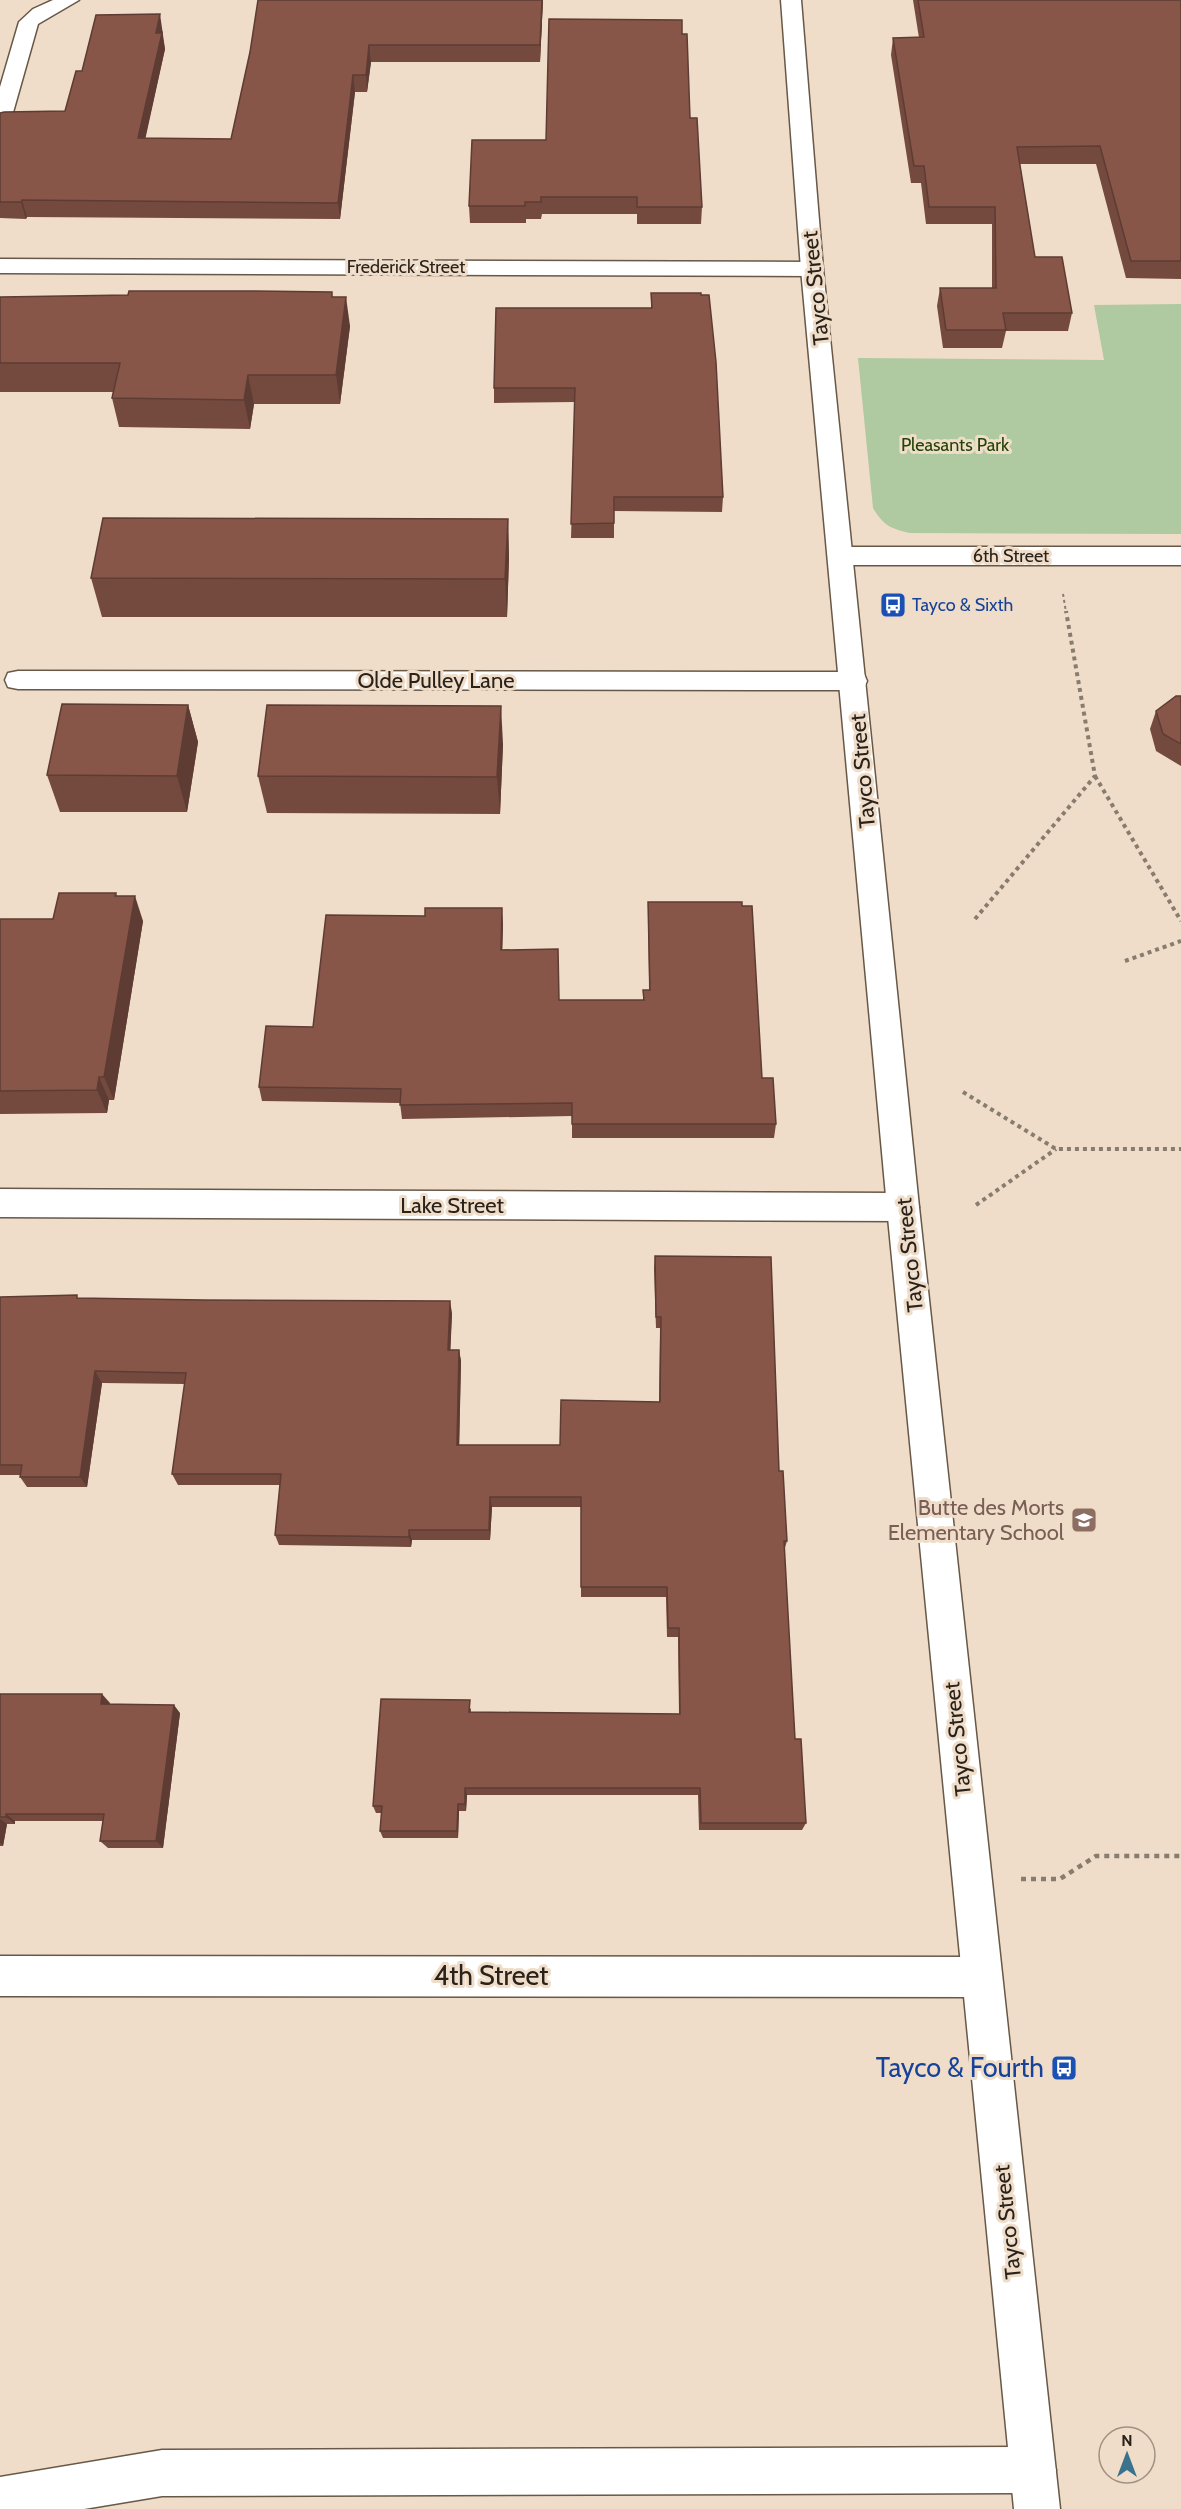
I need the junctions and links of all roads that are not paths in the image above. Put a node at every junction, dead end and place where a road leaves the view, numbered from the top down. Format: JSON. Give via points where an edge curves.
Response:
{"nodes":[{"id":1,"x":69,"y":0,"type":"edge"},
{"id":2,"x":791,"y":0,"type":"edge"},
{"id":3,"x":0,"y":123,"type":"edge"},
{"id":4,"x":0,"y":266,"type":"edge"},
{"id":5,"x":812,"y":269,"type":"junction"},
{"id":6,"x":842,"y":556,"type":"junction"},
{"id":7,"x":1181,"y":556,"type":"edge"},
{"id":8,"x":18,"y":680,"type":"dead end"},
{"id":9,"x":854,"y":681,"type":"junction"},
{"id":10,"x":0,"y":1203,"type":"edge"},
{"id":11,"x":903,"y":1207,"type":"junction"},
{"id":12,"x":0,"y":1976,"type":"edge"},
{"id":13,"x":982,"y":1977,"type":"junction"},
{"id":14,"x":1035,"y":2489,"type":"edge"},
{"id":15,"x":0,"y":2500,"type":"edge"}],
"edges":[{"from":1,"to":3,"type":"street","via":[[29,22]]},
{"from":2,"to":5,"type":"street","name":"Tayco Street"},
{"from":4,"to":5,"type":"street","name":"Frederick Street"},
{"from":5,"to":6,"type":"street","name":"Tayco Street"},
{"from":6,"to":7,"type":"street","name":"6th Street"},
{"from":6,"to":9,"type":"street","name":"Tayco Street"},
{"from":8,"to":9,"type":"street","name":"Olde Pulley Lane"},
{"from":9,"to":11,"type":"street","name":"Tayco Street"},
{"from":10,"to":11,"type":"street","name":"Lake Street"},
{"from":11,"to":13,"type":"street","name":"Tayco Street"},
{"from":12,"to":13,"type":"street","name":"4th Street"},
{"from":13,"to":14,"type":"street","name":"Tayco Street"},
{"from":14,"to":15,"type":"street","via":[[162,2473]]}]}
